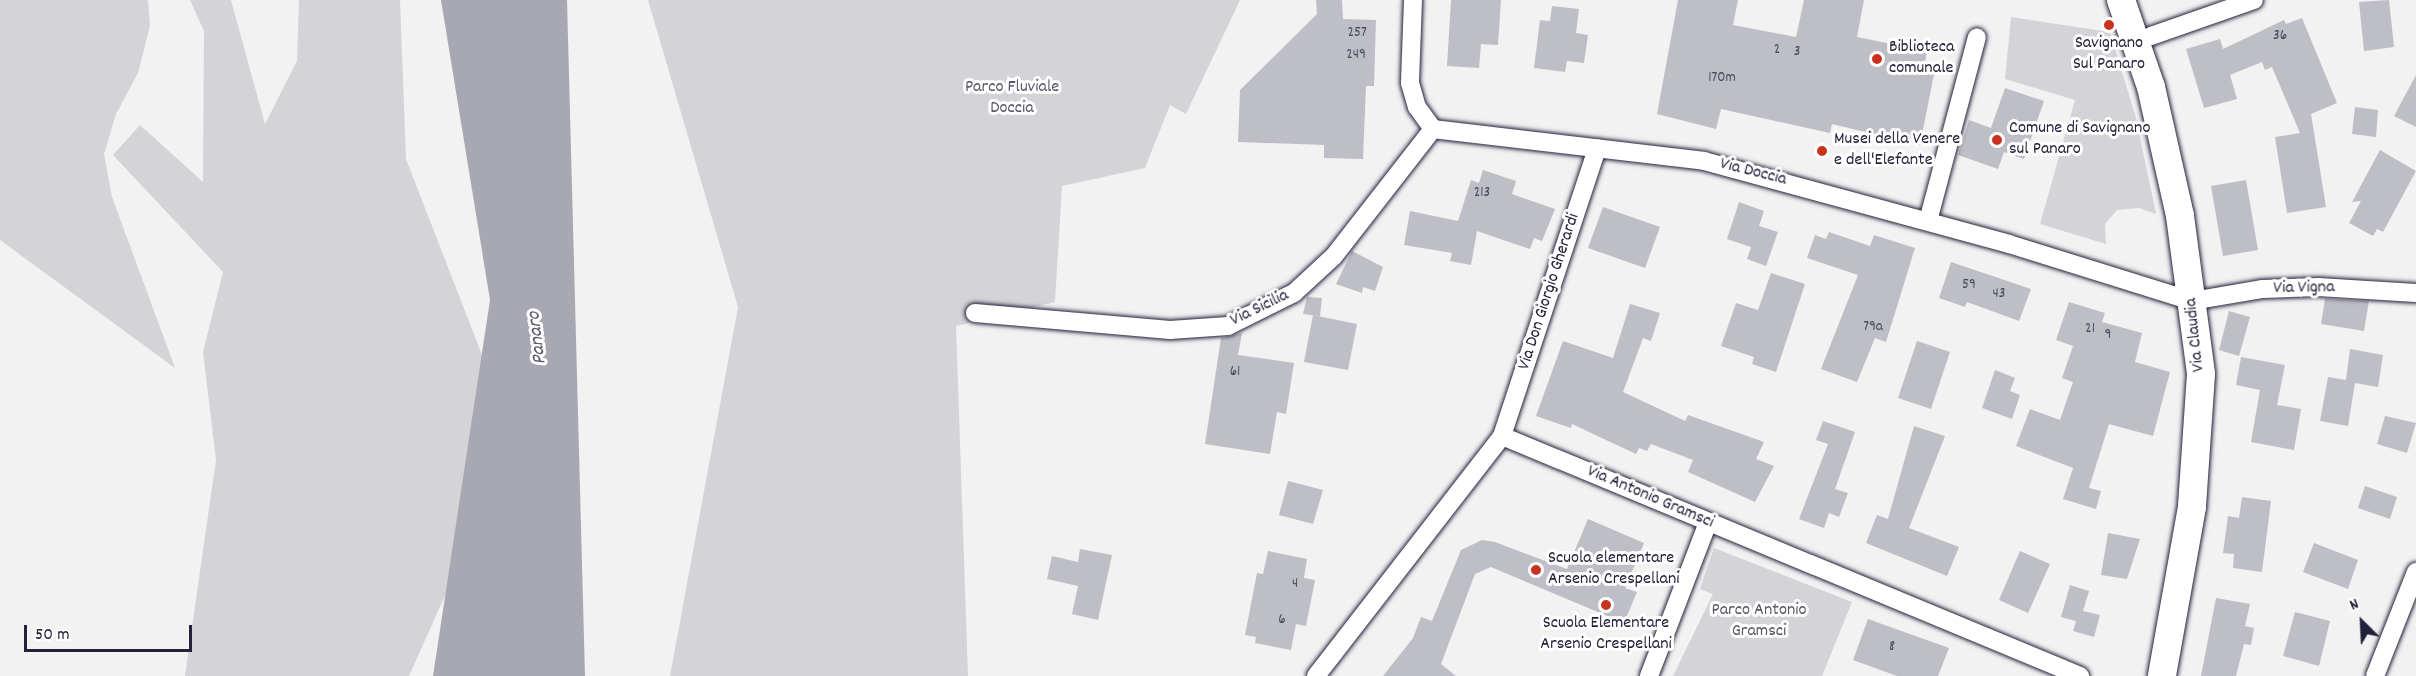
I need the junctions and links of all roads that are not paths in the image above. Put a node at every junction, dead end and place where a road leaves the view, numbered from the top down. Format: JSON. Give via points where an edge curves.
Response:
{"nodes":[{"id":1,"x":1413,"y":0,"type":"edge"},
{"id":2,"x":2121,"y":0,"type":"edge"},
{"id":3,"x":2254,"y":0,"type":"edge"},
{"id":4,"x":2151,"y":36,"type":"dead end"},
{"id":5,"x":1977,"y":38,"type":"dead end"},
{"id":6,"x":1433,"y":129,"type":"junction"},
{"id":7,"x":1597,"y":148,"type":"junction"},
{"id":8,"x":1928,"y":221,"type":"junction"},
{"id":9,"x":2416,"y":293,"type":"edge"},
{"id":10,"x":2193,"y":301,"type":"junction"},
{"id":11,"x":975,"y":313,"type":"dead end"},
{"id":12,"x":1502,"y":435,"type":"junction"},
{"id":13,"x":1708,"y":522,"type":"junction"},
{"id":14,"x":2416,"y":572,"type":"edge"},
{"id":15,"x":1316,"y":676,"type":"edge"},
{"id":16,"x":1649,"y":676,"type":"edge"},
{"id":17,"x":2080,"y":676,"type":"edge"},
{"id":18,"x":2162,"y":676,"type":"edge"},
{"id":19,"x":2375,"y":676,"type":"edge"}],
"edges":[{"from":1,"to":6,"type":"street","via":[[1410,83],[1417,107]]},
{"from":2,"to":10,"type":"main road","name":"Via Claudia","via":[[2151,87],[2180,216]]},
{"from":3,"to":4,"type":"street"},
{"from":5,"to":8,"type":"street"},
{"from":6,"to":7,"type":"street","name":"Via Doccia"},
{"from":6,"to":11,"type":"street","name":"Via Sicilia","via":[[1335,256],[1294,293],[1228,326],[1170,330]]},
{"from":7,"to":8,"type":"street","name":"Via Doccia","via":[[1704,161]]},
{"from":7,"to":12,"type":"street","name":"Via Don Giorgio Gherardi"},
{"from":8,"to":10,"type":"street","name":"Via Doccia"},
{"from":9,"to":10,"type":"street","name":"Via Vigna","via":[[2318,286],[2263,289]]},
{"from":10,"to":18,"type":"main road","name":"Via Claudia","via":[[2201,374],[2192,507]]},
{"from":12,"to":13,"type":"street","name":"Via Antonio Gramsci"},
{"from":12,"to":15,"type":"street"},
{"from":13,"to":16,"type":"street"},
{"from":13,"to":17,"type":"street","name":"Via Antonio Gramsci"},
{"from":14,"to":19,"type":"street"}]}
